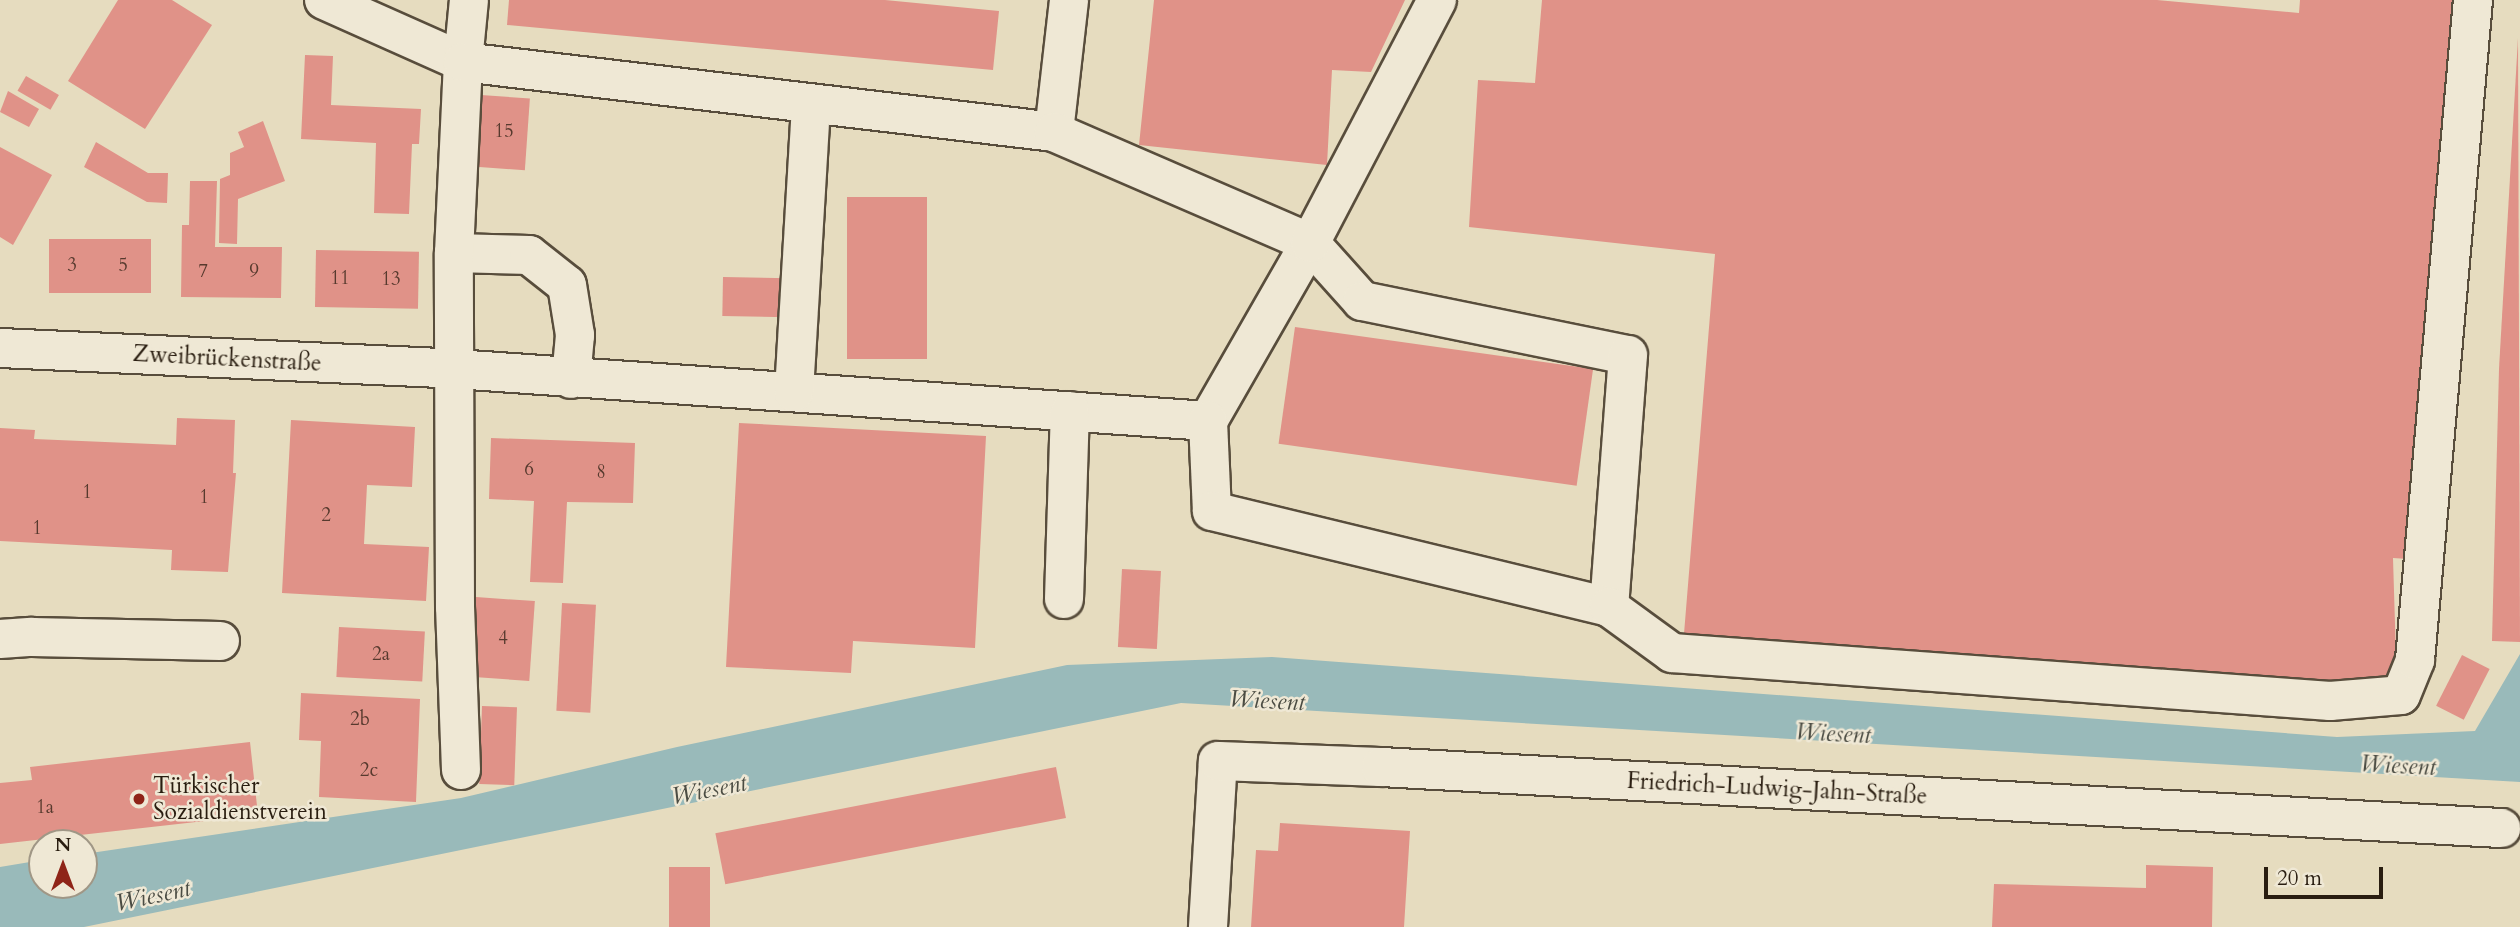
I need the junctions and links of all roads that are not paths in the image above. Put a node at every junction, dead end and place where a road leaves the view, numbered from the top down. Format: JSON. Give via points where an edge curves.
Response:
{"nodes":[{"id":1,"x":324,"y":0,"type":"edge"},
{"id":2,"x":469,"y":0,"type":"edge"},
{"id":3,"x":1069,"y":0,"type":"edge"},
{"id":4,"x":1437,"y":0,"type":"edge"},
{"id":5,"x":2473,"y":0,"type":"edge"},
{"id":6,"x":462,"y":70,"type":"junction"},
{"id":7,"x":811,"y":105,"type":"junction"},
{"id":8,"x":1054,"y":132,"type":"junction"},
{"id":9,"x":1310,"y":243,"type":"junction"},
{"id":10,"x":454,"y":253,"type":"junction"},
{"id":11,"x":0,"y":348,"type":"edge"},
{"id":12,"x":455,"y":369,"type":"junction"},
{"id":13,"x":571,"y":379,"type":"junction"},
{"id":14,"x":794,"y":392,"type":"junction"},
{"id":15,"x":1070,"y":411,"type":"junction"},
{"id":16,"x":1208,"y":421,"type":"junction"},
{"id":17,"x":1064,"y":599,"type":"dead end"},
{"id":18,"x":1609,"y":607,"type":"junction"},
{"id":19,"x":0,"y":639,"type":"edge"},
{"id":20,"x":220,"y":641,"type":"dead end"},
{"id":21,"x":461,"y":770,"type":"dead end"},
{"id":22,"x":2501,"y":828,"type":"dead end"},
{"id":23,"x":1208,"y":927,"type":"edge"}],
"edges":[{"from":1,"to":6,"type":"street"},
{"from":2,"to":6,"type":"street"},
{"from":3,"to":8,"type":"street"},
{"from":4,"to":9,"type":"street"},
{"from":5,"to":18,"type":"street","via":[[2415,660],[2401,695],[2330,701],[1672,653]]},
{"from":6,"to":7,"type":"street"},
{"from":6,"to":10,"type":"street"},
{"from":7,"to":8,"type":"street"},
{"from":7,"to":14,"type":"street"},
{"from":8,"to":9,"type":"street"},
{"from":9,"to":16,"type":"street"},
{"from":9,"to":18,"type":"street","via":[[1362,301],[1628,355]]},
{"from":10,"to":12,"type":"street"},
{"from":10,"to":13,"type":"street","via":[[529,255],[567,285],[575,335]]},
{"from":11,"to":12,"type":"street","name":"Zweibrückenstraße"},
{"from":12,"to":13,"type":"street","name":"Zweibrückenstraße"},
{"from":12,"to":21,"type":"street","via":[[455,607]]},
{"from":13,"to":14,"type":"street","name":"Zweibrückenstraße"},
{"from":14,"to":15,"type":"street","name":"Zweibrückenstraße"},
{"from":15,"to":16,"type":"street","name":"Zweibrückenstraße"},
{"from":15,"to":17,"type":"street"},
{"from":16,"to":18,"type":"street","via":[[1212,511]]},
{"from":19,"to":20,"type":"street"},
{"from":22,"to":23,"type":"street","name":"Friedrich-Ludwig-Jahn-Straße","via":[[1218,761]]}]}
